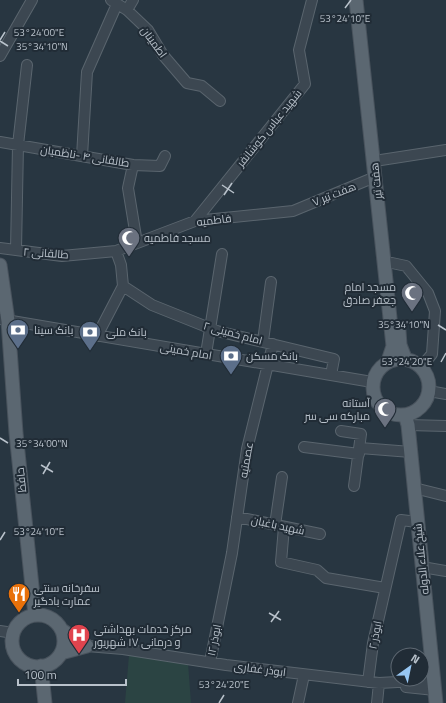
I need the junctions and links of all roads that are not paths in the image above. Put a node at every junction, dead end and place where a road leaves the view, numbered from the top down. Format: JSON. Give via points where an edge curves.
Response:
{"nodes":[{"id":1,"x":32,"y":0,"type":"edge"},
{"id":2,"x":134,"y":0,"type":"edge"},
{"id":3,"x":312,"y":0,"type":"edge"},
{"id":4,"x":356,"y":0,"type":"edge"},
{"id":5,"x":364,"y":0,"type":"edge"},
{"id":6,"x":114,"y":2,"type":"edge"},
{"id":7,"x":127,"y":10,"type":"junction"},
{"id":8,"x":0,"y":56,"type":"edge"},
{"id":9,"x":27,"y":65,"type":"dead end"},
{"id":10,"x":220,"y":101,"type":"dead end"},
{"id":11,"x":0,"y":142,"type":"edge"},
{"id":12,"x":18,"y":145,"type":"junction"},
{"id":13,"x":446,"y":150,"type":"edge"},
{"id":14,"x":82,"y":156,"type":"junction"},
{"id":15,"x":165,"y":156,"type":"dead end"},
{"id":16,"x":377,"y":160,"type":"junction"},
{"id":17,"x":133,"y":164,"type":"junction"},
{"id":18,"x":375,"y":177,"type":"junction"},
{"id":19,"x":293,"y":211,"type":"joint"},
{"id":20,"x":195,"y":221,"type":"junction"},
{"id":21,"x":137,"y":244,"type":"junction"},
{"id":22,"x":0,"y":248,"type":"edge"},
{"id":23,"x":16,"y":250,"type":"junction"},
{"id":24,"x":116,"y":251,"type":"junction"},
{"id":25,"x":222,"y":254,"type":"dead end"},
{"id":26,"x":392,"y":263,"type":"junction"},
{"id":27,"x":0,"y":265,"type":"edge"},
{"id":28,"x":271,"y":282,"type":"dead end"},
{"id":29,"x":123,"y":286,"type":"junction"},
{"id":30,"x":4,"y":320,"type":"edge"},
{"id":31,"x":210,"y":328,"type":"junction"},
{"id":32,"x":97,"y":336,"type":"junction"},
{"id":33,"x":268,"y":342,"type":"junction"},
{"id":34,"x":206,"y":354,"type":"junction"},
{"id":35,"x":405,"y":358,"type":"junction"},
{"id":36,"x":388,"y":361,"type":"junction"},
{"id":37,"x":268,"y":364,"type":"junction"},
{"id":38,"x":421,"y":367,"type":"junction"},
{"id":39,"x":331,"y":375,"type":"junction"},
{"id":40,"x":372,"y":382,"type":"junction"},
{"id":41,"x":429,"y":391,"type":"junction"},
{"id":42,"x":446,"y":394,"type":"edge"},
{"id":43,"x":406,"y":420,"type":"junction"},
{"id":44,"x":446,"y":426,"type":"edge"},
{"id":45,"x":341,"y":431,"type":"dead end"},
{"id":46,"x":304,"y":447,"type":"dead end"},
{"id":47,"x":359,"y":451,"type":"junction"},
{"id":48,"x":411,"y":452,"type":"junction"},
{"id":49,"x":282,"y":477,"type":"dead end"},
{"id":50,"x":354,"y":486,"type":"dead end"},
{"id":51,"x":414,"y":488,"type":"junction"},
{"id":52,"x":446,"y":496,"type":"edge"},
{"id":53,"x":237,"y":517,"type":"junction"},
{"id":54,"x":417,"y":522,"type":"junction"},
{"id":55,"x":280,"y":526,"type":"junction"},
{"id":56,"x":320,"y":534,"type":"dead end"},
{"id":57,"x":232,"y":552,"type":"joint"},
{"id":58,"x":422,"y":567,"type":"junction"},
{"id":59,"x":446,"y":572,"type":"edge"},
{"id":60,"x":385,"y":588,"type":"junction"},
{"id":61,"x":35,"y":615,"type":"junction"},
{"id":62,"x":62,"y":630,"type":"junction"},
{"id":63,"x":0,"y":631,"type":"edge"},
{"id":64,"x":13,"y":633,"type":"junction"},
{"id":65,"x":87,"y":646,"type":"junction"},
{"id":66,"x":61,"y":653,"type":"junction"},
{"id":67,"x":210,"y":662,"type":"junction"},
{"id":68,"x":42,"y":666,"type":"junction"},
{"id":69,"x":304,"y":675,"type":"junction"},
{"id":70,"x":368,"y":682,"type":"junction"},
{"id":71,"x":382,"y":684,"type":"junction"},
{"id":72,"x":435,"y":691,"type":"edge"},
{"id":73,"x":45,"y":703,"type":"edge"},
{"id":74,"x":298,"y":703,"type":"edge"},
{"id":75,"x":376,"y":703,"type":"edge"}],
"edges":[{"from":1,"to":8,"type":"street"},
{"from":2,"to":7,"type":"street"},
{"from":3,"to":20,"type":"street","name":"شهید عباس کوشانفر","via":[[299,50],[305,84]]},
{"from":4,"to":16,"type":"main road","name":"هفت تیر"},
{"from":5,"to":16,"type":"main road","name":"هفت تیر"},
{"from":6,"to":7,"type":"street","name":"اطمینان"},
{"from":6,"to":14,"type":"street","via":[[87,72]]},
{"from":7,"to":10,"type":"street","name":"اطمینان","via":[[148,30],[163,54],[187,83],[202,86]]},
{"from":9,"to":12,"type":"street"},
{"from":11,"to":12,"type":"street","name":"طالقانی ۴ -ناظمیان"},
{"from":12,"to":14,"type":"street","name":"طالقانی ۴ -ناظمیان"},
{"from":12,"to":23,"type":"street"},
{"from":13,"to":16,"type":"street"},
{"from":14,"to":17,"type":"street","name":"طالقانی ۴ -ناظمیان"},
{"from":15,"to":17,"type":"street","name":"طالقانی ۴ -ناظمیان","via":[[160,166]]},
{"from":16,"to":18,"type":"main road","name":"هفت تیر"},
{"from":16,"to":26,"type":"main road","name":"هفت تیر"},
{"from":17,"to":21,"type":"street","via":[[128,188]]},
{"from":18,"to":19,"type":"street","name":"هفت تیر ۷"},
{"from":18,"to":36,"type":"main road","name":"هفت تیر","via":[[393,346]]},
{"from":19,"to":20,"type":"street","name":"فاطمیه"},
{"from":20,"to":21,"type":"street","name":"فاطمیه"},
{"from":21,"to":24,"type":"street","name":"فاطمیه"},
{"from":22,"to":23,"type":"street","name":"طالقانی ۲"},
{"from":23,"to":24,"type":"street","name":"طالقانی ۲","via":[[62,256]]},
{"from":24,"to":29,"type":"street","via":[[121,265]]},
{"from":25,"to":31,"type":"street"},
{"from":26,"to":35,"type":"main road","name":"هفت تیر","via":[[400,345]]},
{"from":26,"to":38,"type":"street","via":[[406,266],[428,293],[435,311],[432,354]]},
{"from":27,"to":30,"type":"main road","name":"حافظ"},
{"from":28,"to":33,"type":"street","name":"عصمتیه"},
{"from":29,"to":31,"type":"street","name":"امام خمینی ۲","via":[[152,305]]},
{"from":29,"to":32,"type":"street"},
{"from":30,"to":32,"type":"street","name":"امام خمینی"},
{"from":30,"to":61,"type":"main road","name":"حافظ"},
{"from":31,"to":33,"type":"street","name":"امام خمینی ۲"},
{"from":31,"to":34,"type":"street"},
{"from":32,"to":34,"type":"street","name":"امام خمینی"},
{"from":33,"to":37,"type":"street","name":"عصمتیه"},
{"from":33,"to":39,"type":"street","name":"امام خمینی ۲","via":[[334,359]]},
{"from":34,"to":37,"type":"street","name":"امام خمینی"},
{"from":35,"to":36,"type":"main road"},
{"from":35,"to":38,"type":"main road"},
{"from":36,"to":40,"type":"main road","via":[[375,373]]},
{"from":37,"to":39,"type":"street","name":"امام خمینی"},
{"from":37,"to":53,"type":"street","name":"عصمتیه","via":[[247,448]]},
{"from":38,"to":41,"type":"main road","via":[[426,374]]},
{"from":39,"to":40,"type":"street","name":"امام خمینی"},
{"from":40,"to":43,"type":"main road","via":[[374,395],[380,406]]},
{"from":41,"to":42,"type":"street"},
{"from":41,"to":43,"type":"main road","via":[[421,407]]},
{"from":43,"to":44,"type":"street"},
{"from":43,"to":48,"type":"main road","name":"شیخ علاء الدوله"},
{"from":45,"to":47,"type":"street","via":[[361,434]]},
{"from":46,"to":47,"type":"street"},
{"from":47,"to":48,"type":"street"},
{"from":47,"to":50,"type":"street"},
{"from":48,"to":51,"type":"main road","name":"شیخ علاء الدوله"},
{"from":49,"to":55,"type":"street"},
{"from":51,"to":52,"type":"street"},
{"from":51,"to":54,"type":"main road","name":"شیخ علاء الدوله"},
{"from":53,"to":55,"type":"street","name":"شهید باغبان"},
{"from":53,"to":57,"type":"street","name":"عصمتیه"},
{"from":54,"to":58,"type":"main road","name":"شیخ علاء الدوله"},
{"from":54,"to":60,"type":"street","name":"ابوذر ۲","via":[[401,520]]},
{"from":55,"to":56,"type":"street","name":"شهید باغبان"},
{"from":55,"to":60,"type":"street","via":[[281,562],[317,570],[326,578]]},
{"from":57,"to":67,"type":"street","name":"ابوذر ۱۲"},
{"from":58,"to":59,"type":"street"},
{"from":58,"to":72,"type":"main road","name":"شیخ علاء الدوله"},
{"from":60,"to":70,"type":"street","name":"ابوذر ۲","via":[[373,643]]},
{"from":61,"to":62,"type":"main road","via":[[51,618]]},
{"from":61,"to":64,"type":"main road","via":[[21,622]]},
{"from":62,"to":65,"type":"main road"},
{"from":62,"to":66,"type":"main road","via":[[64,642]]},
{"from":63,"to":64,"type":"street"},
{"from":64,"to":68,"type":"main road","via":[[13,644],[19,658],[26,663]]},
{"from":65,"to":66,"type":"main road"},
{"from":65,"to":67,"type":"street","name":"ابوذر غفاری"},
{"from":66,"to":68,"type":"main road","via":[[53,662]]},
{"from":67,"to":69,"type":"street","name":"ابوذر غفاری"},
{"from":68,"to":73,"type":"main road"},
{"from":69,"to":70,"type":"street","name":"ابوذر غفاری"},
{"from":69,"to":74,"type":"street"},
{"from":70,"to":71,"type":"street","name":"ابوذر غفاری"},
{"from":71,"to":72,"type":"street","name":"ابوذر غفاری"},
{"from":71,"to":75,"type":"street"}]}
